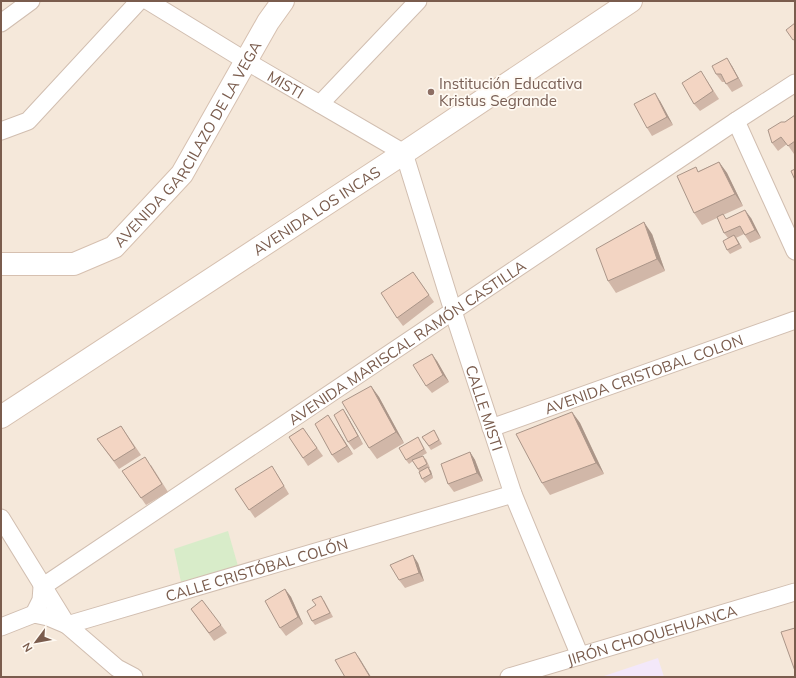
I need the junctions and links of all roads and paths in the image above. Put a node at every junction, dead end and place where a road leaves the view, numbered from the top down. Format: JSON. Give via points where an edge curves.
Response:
{"nodes":[{"id":1,"x":31,"y":1,"type":"edge"},
{"id":2,"x":139,"y":1,"type":"edge"},
{"id":3,"x":148,"y":1,"type":"edge"},
{"id":4,"x":283,"y":1,"type":"edge"},
{"id":5,"x":418,"y":1,"type":"edge"},
{"id":6,"x":631,"y":1,"type":"edge"},
{"id":7,"x":1,"y":23,"type":"edge"},
{"id":8,"x":246,"y":61,"type":"junction"},
{"id":9,"x":795,"y":83,"type":"edge"},
{"id":10,"x":320,"y":104,"type":"junction"},
{"id":11,"x":736,"y":121,"type":"junction"},
{"id":12,"x":1,"y":131,"type":"edge"},
{"id":13,"x":404,"y":153,"type":"junction"},
{"id":14,"x":795,"y":251,"type":"edge"},
{"id":15,"x":1,"y":264,"type":"edge"},
{"id":16,"x":454,"y":311,"type":"junction"},
{"id":17,"x":795,"y":320,"type":"edge"},
{"id":18,"x":1,"y":418,"type":"edge"},
{"id":19,"x":491,"y":428,"type":"junction"},
{"id":20,"x":513,"y":494,"type":"junction"},
{"id":21,"x":1,"y":518,"type":"edge"},
{"id":22,"x":42,"y":587,"type":"junction"},
{"id":23,"x":795,"y":592,"type":"edge"},
{"id":24,"x":34,"y":614,"type":"junction"},
{"id":25,"x":67,"y":625,"type":"junction"},
{"id":26,"x":1,"y":626,"type":"edge"},
{"id":27,"x":580,"y":656,"type":"junction"},
{"id":28,"x":134,"y":677,"type":"edge"},
{"id":29,"x":509,"y":677,"type":"edge"}],
"edges":[{"from":1,"to":7,"type":"street"},
{"from":2,"to":12,"type":"street","via":[[28,121]]},
{"from":3,"to":8,"type":"street","name":"MISTI"},
{"from":4,"to":8,"type":"street","name":"AVENIDA GARCILAZO DE LA VEGA"},
{"from":5,"to":10,"type":"street"},
{"from":6,"to":13,"type":"street","name":"AVENIDA LOS INCAS"},
{"from":8,"to":10,"type":"street","name":"MISTI"},
{"from":8,"to":15,"type":"street","name":"AVENIDA GARCILAZO DE LA VEGA","via":[[182,174],[114,247],[74,264]]},
{"from":9,"to":11,"type":"street","name":"AVENIDA MARISCAL RAMÓN CASTILLA"},
{"from":10,"to":13,"type":"street","name":"MISTI"},
{"from":11,"to":14,"type":"street"},
{"from":11,"to":16,"type":"street","name":"AVENIDA MARISCAL RAMÓN CASTILLA"},
{"from":13,"to":16,"type":"street","name":"CALLE MISTI"},
{"from":13,"to":18,"type":"street","name":"AVENIDA LOS INCAS"},
{"from":16,"to":19,"type":"street","name":"CALLE MISTI"},
{"from":16,"to":22,"type":"street","name":"AVENIDA MARISCAL RAMÓN CASTILLA"},
{"from":17,"to":19,"type":"street","name":"AVENIDA CRISTOBAL COLON"},
{"from":19,"to":20,"type":"street","name":"CALLE MISTI"},
{"from":20,"to":25,"type":"street","name":"CALLE CRISTÓBAL COLÓN"},
{"from":20,"to":27,"type":"street","name":"CALLE MISTI"},
{"from":21,"to":22,"type":"street"},
{"from":22,"to":24,"type":"street","via":[[41,600]]},
{"from":22,"to":25,"type":"street"},
{"from":23,"to":27,"type":"street","name":"JIRÓN CHOQUEHUANCA"},
{"from":24,"to":25,"type":"street"},
{"from":24,"to":26,"type":"street"},
{"from":25,"to":28,"type":"street","via":[[117,668]]},
{"from":27,"to":29,"type":"street","name":"JIRÓN CHOQUEHUANCA"}]}
